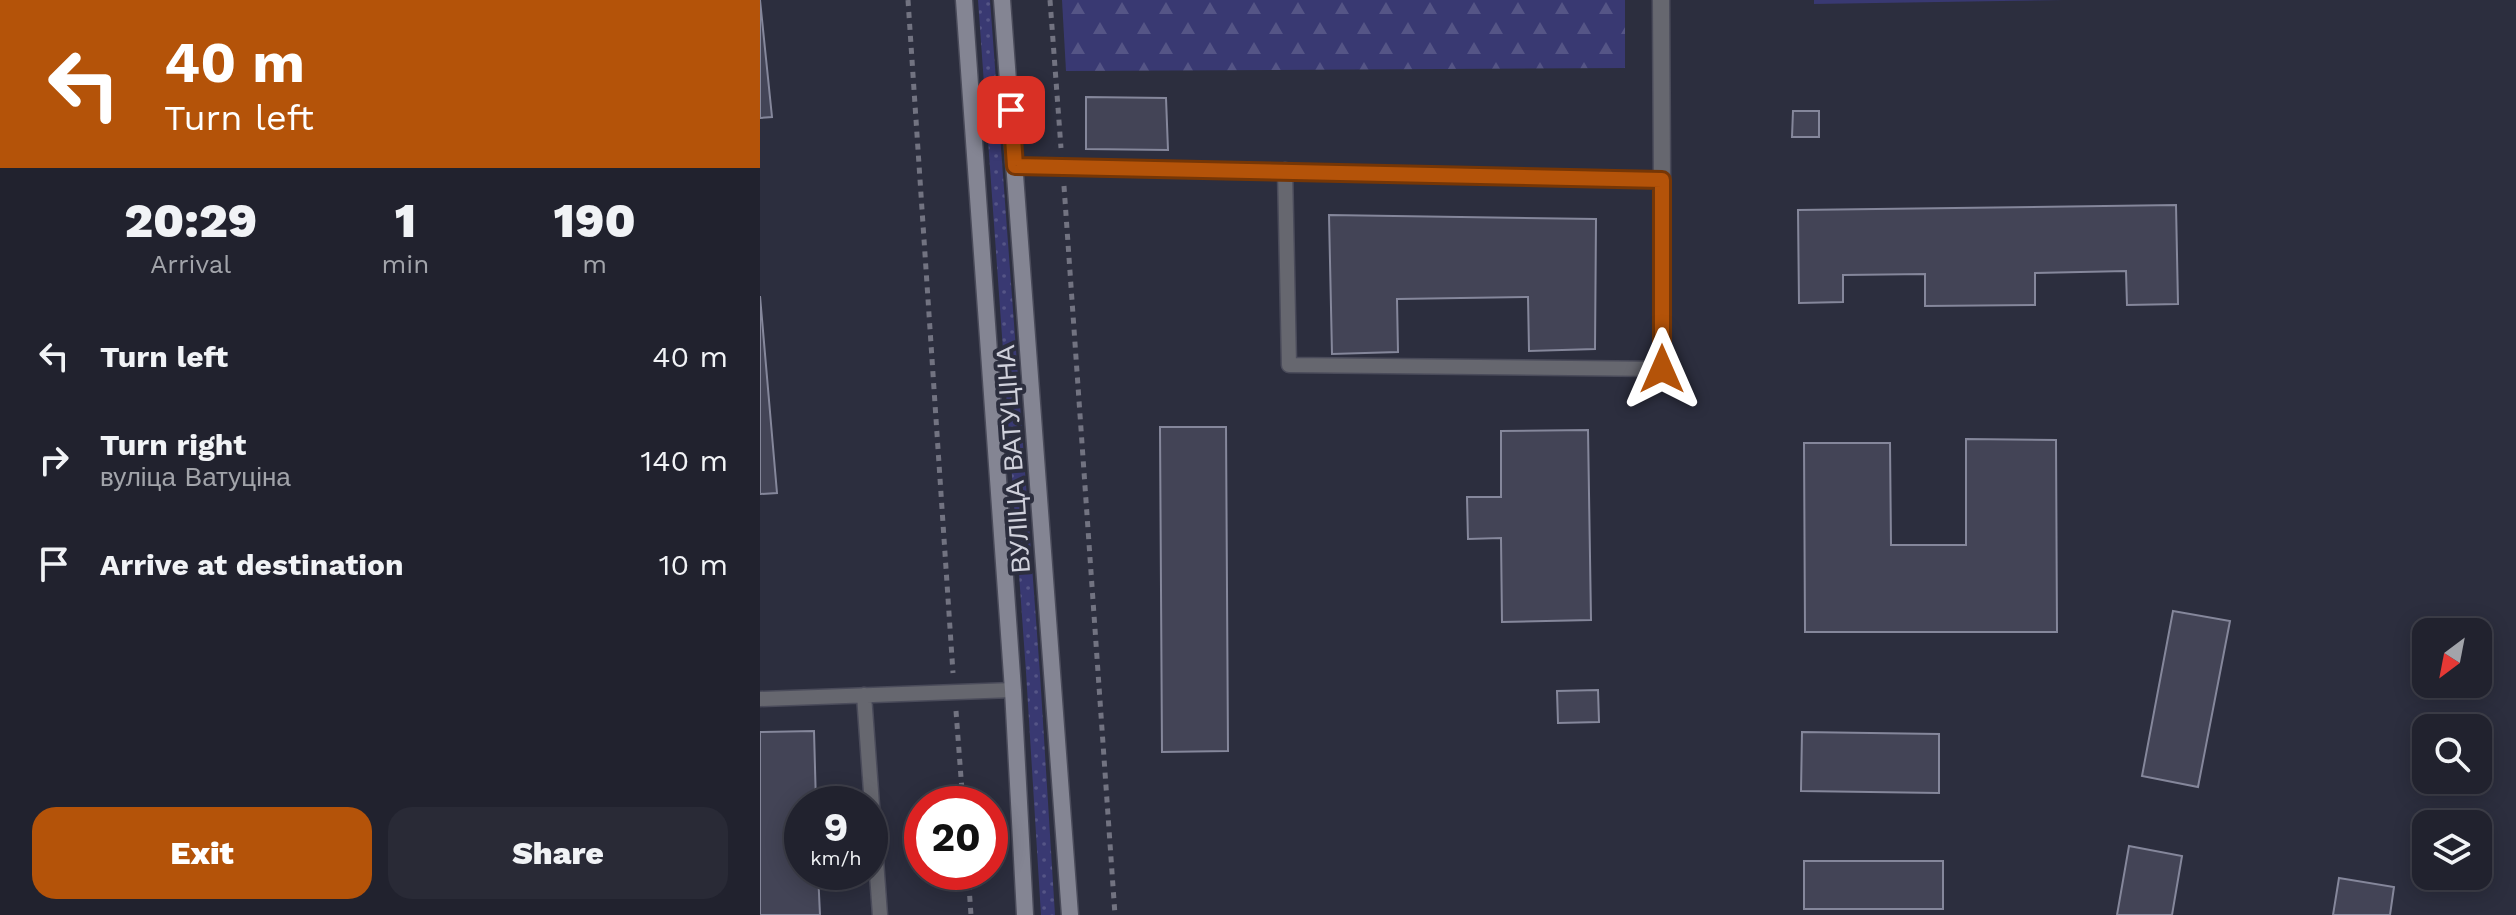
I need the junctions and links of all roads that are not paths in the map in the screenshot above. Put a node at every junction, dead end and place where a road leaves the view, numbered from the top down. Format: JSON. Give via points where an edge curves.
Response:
{"nodes":[{"id":1,"x":964,"y":0,"type":"edge"},
{"id":2,"x":1002,"y":0,"type":"edge"},
{"id":3,"x":1661,"y":0,"type":"edge"},
{"id":4,"x":1015,"y":166,"type":"junction"},
{"id":5,"x":1285,"y":170,"type":"junction"},
{"id":6,"x":1662,"y":180,"type":"junction"},
{"id":7,"x":1013,"y":690,"type":"junction"},
{"id":8,"x":864,"y":695,"type":"junction"},
{"id":9,"x":760,"y":699,"type":"edge"},
{"id":10,"x":880,"y":915,"type":"edge"},
{"id":11,"x":1025,"y":915,"type":"edge"},
{"id":12,"x":1070,"y":915,"type":"edge"}],
"edges":[{"from":1,"to":7,"type":"street","name":"ВУЛІЦА ВАТУЦІНА"},
{"from":2,"to":4,"type":"street","name":"ВУЛІЦА ВАТУЦІНА"},
{"from":3,"to":6,"type":"street"},
{"from":4,"to":5,"type":"lane"},
{"from":4,"to":12,"type":"street","name":"ВУЛІЦА ВАТУЦІНА"},
{"from":5,"to":6,"type":"lane"},
{"from":5,"to":6,"type":"lane","via":[[1289,365],[1662,369]]},
{"from":7,"to":8,"type":"lane"},
{"from":7,"to":11,"type":"street","name":"ВУЛІЦА ВАТУЦІНА"},
{"from":8,"to":9,"type":"lane"},
{"from":8,"to":10,"type":"lane"}]}
